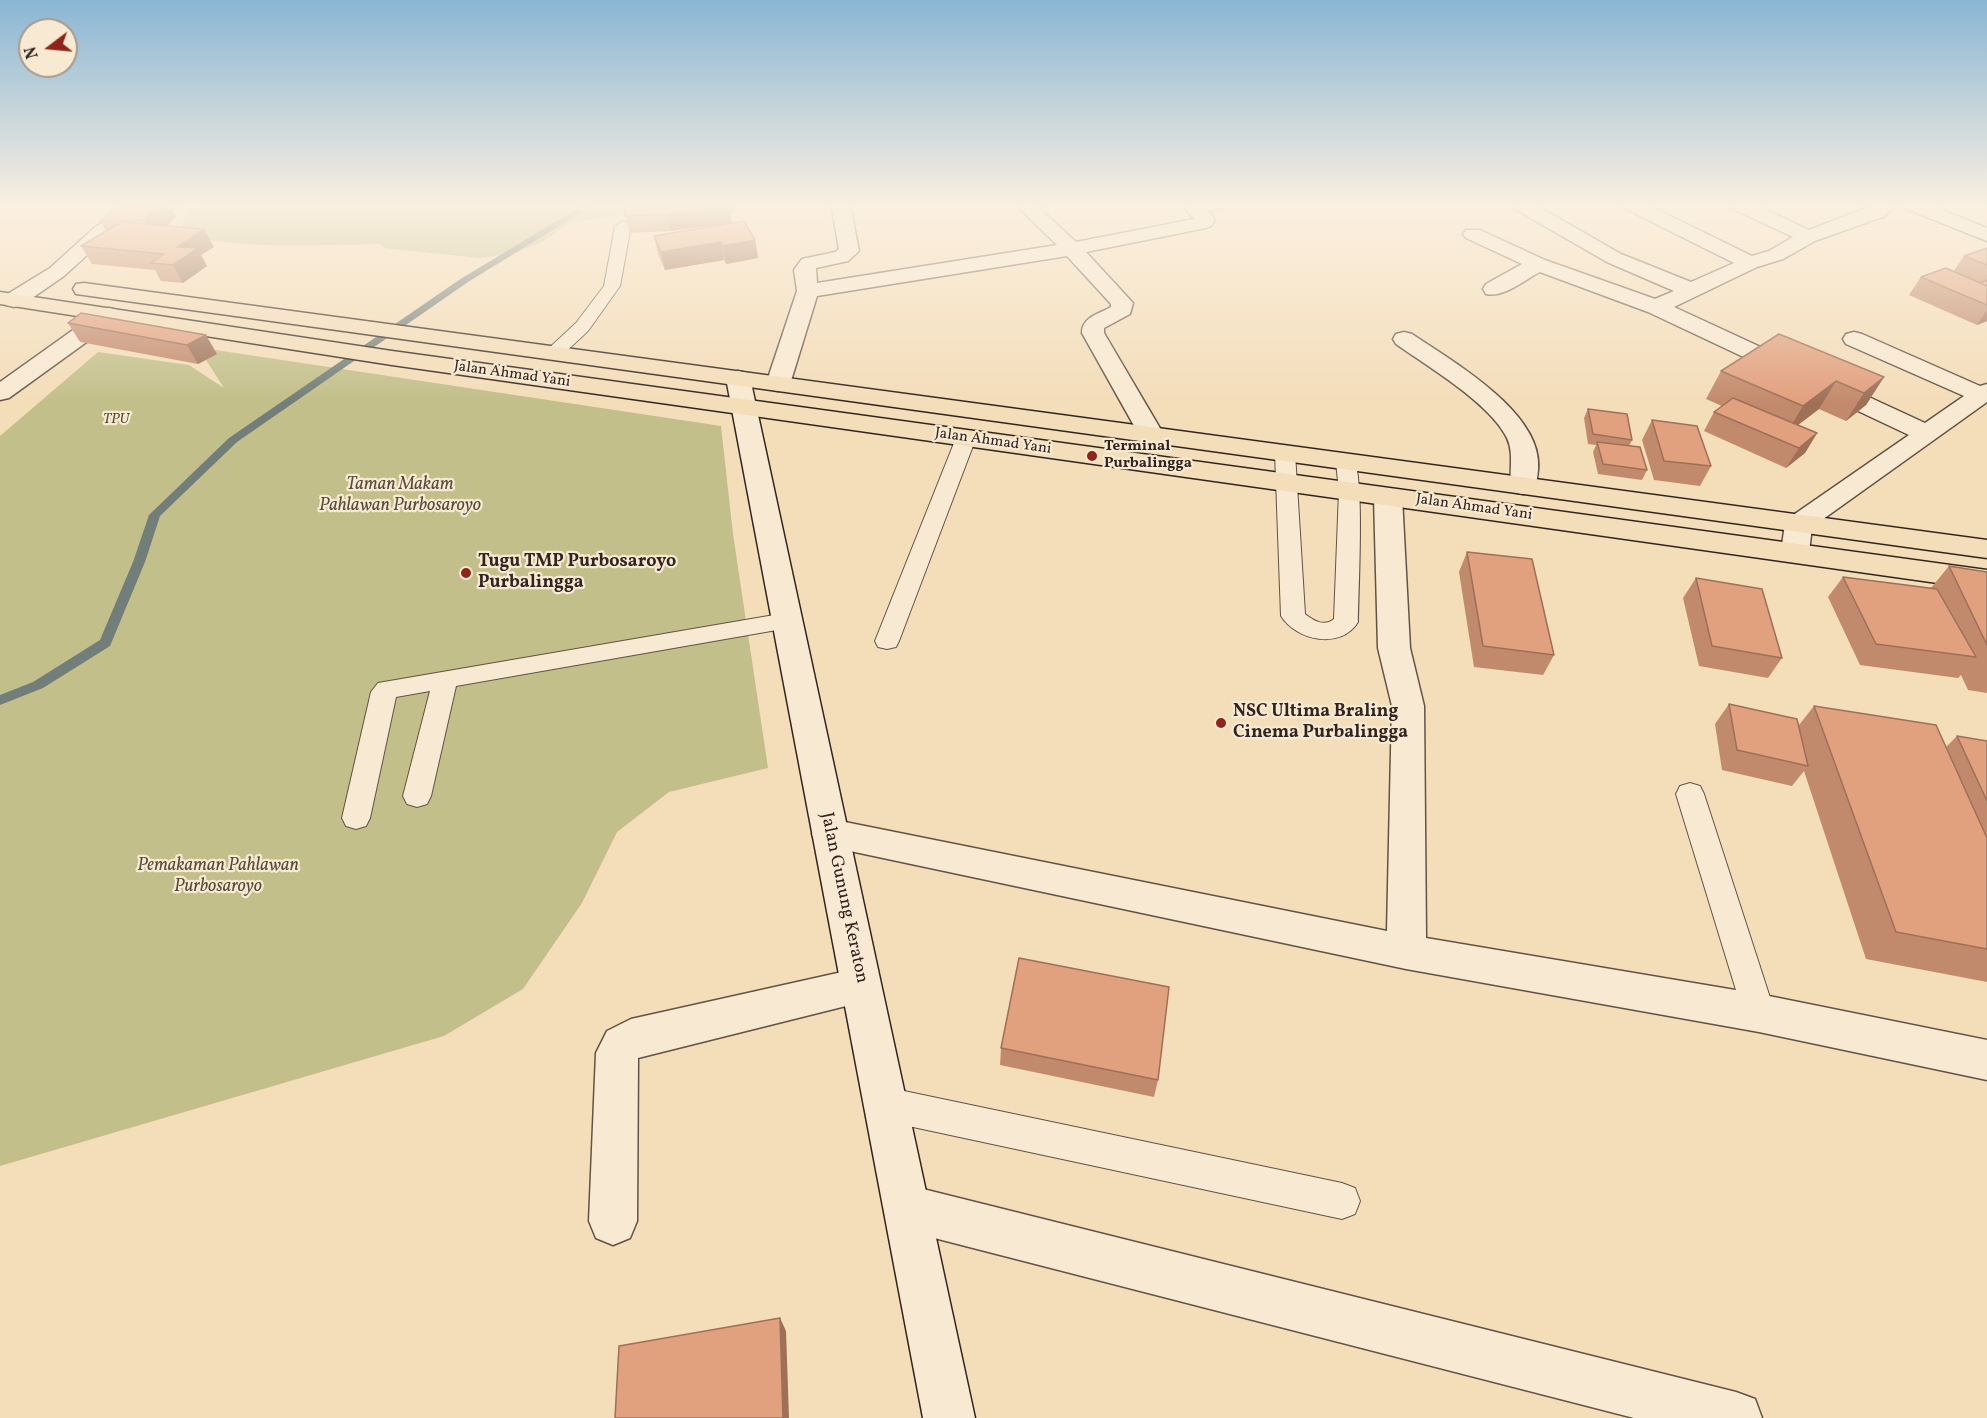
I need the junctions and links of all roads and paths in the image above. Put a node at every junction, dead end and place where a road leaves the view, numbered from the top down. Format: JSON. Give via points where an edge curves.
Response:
{"nodes":[{"id":1,"x":58,"y":270,"type":"edge"},
{"id":2,"x":615,"y":270,"type":"edge"},
{"id":3,"x":804,"y":270,"type":"edge"},
{"id":4,"x":939,"y":270,"type":"edge"},
{"id":5,"x":1092,"y":270,"type":"edge"},
{"id":6,"x":1527,"y":270,"type":"edge"},
{"id":7,"x":1555,"y":270,"type":"edge"},
{"id":8,"x":1643,"y":270,"type":"edge"},
{"id":9,"x":1734,"y":270,"type":"edge"},
{"id":10,"x":43,"y":283,"type":"junction"},
{"id":11,"x":1494,"y":289,"type":"dead end"},
{"id":12,"x":1691,"y":290,"type":"junction"},
{"id":13,"x":808,"y":291,"type":"junction"},
{"id":14,"x":8,"y":292,"type":"edge"},
{"id":15,"x":1656,"y":307,"type":"junction"},
{"id":16,"x":109,"y":315,"type":"junction"},
{"id":17,"x":1404,"y":339,"type":"dead end"},
{"id":18,"x":1854,"y":339,"type":"dead end"},
{"id":19,"x":554,"y":353,"type":"junction"},
{"id":20,"x":778,"y":384,"type":"junction"},
{"id":21,"x":740,"y":392,"type":"junction"},
{"id":22,"x":0,"y":393,"type":"edge"},
{"id":23,"x":1984,"y":393,"type":"edge"},
{"id":24,"x":1928,"y":434,"type":"junction"},
{"id":25,"x":1152,"y":435,"type":"junction"},
{"id":26,"x":966,"y":438,"type":"junction"},
{"id":27,"x":1285,"y":453,"type":"junction"},
{"id":28,"x":1346,"y":462,"type":"junction"},
{"id":29,"x":1286,"y":483,"type":"junction"},
{"id":30,"x":1523,"y":486,"type":"junction"},
{"id":31,"x":1349,"y":492,"type":"junction"},
{"id":32,"x":1388,"y":497,"type":"junction"},
{"id":33,"x":1799,"y":524,"type":"junction"},
{"id":34,"x":1987,"y":549,"type":"edge"},
{"id":35,"x":1795,"y":552,"type":"junction"},
{"id":36,"x":1987,"y":580,"type":"edge"},
{"id":37,"x":786,"y":621,"type":"junction"},
{"id":38,"x":887,"y":641,"type":"dead end"},
{"id":39,"x":445,"y":679,"type":"junction"},
{"id":40,"x":1690,"y":794,"type":"dead end"},
{"id":41,"x":417,"y":796,"type":"dead end"},
{"id":42,"x":356,"y":818,"type":"dead end"},
{"id":43,"x":830,"y":834,"type":"junction"},
{"id":44,"x":1406,"y":952,"type":"junction"},
{"id":45,"x":860,"y":986,"type":"junction"},
{"id":46,"x":1759,"y":1013,"type":"junction"},
{"id":47,"x":1987,"y":1060,"type":"edge"},
{"id":48,"x":885,"y":1104,"type":"junction"},
{"id":49,"x":1342,"y":1201,"type":"dead end"},
{"id":50,"x":906,"y":1208,"type":"junction"},
{"id":51,"x":613,"y":1221,"type":"dead end"},
{"id":52,"x":949,"y":1418,"type":"edge"},
{"id":53,"x":1736,"y":1418,"type":"edge"}],
"edges":[{"from":1,"to":10,"type":"street"},
{"from":2,"to":19,"type":"lane","via":[[612,286],[582,327]]},
{"from":3,"to":13,"type":"street"},
{"from":4,"to":13,"type":"street"},
{"from":5,"to":25,"type":"street","via":[[1122,303],[1117,314],[1097,322],[1093,333]]},
{"from":6,"to":11,"type":"street"},
{"from":7,"to":15,"type":"street"},
{"from":8,"to":12,"type":"street"},
{"from":9,"to":12,"type":"street"},
{"from":10,"to":14,"type":"main road","name":"Jalan Ahmad Yani"},
{"from":10,"to":19,"type":"main road","name":"Jalan Ahmad Yani"},
{"from":12,"to":15,"type":"street"},
{"from":13,"to":20,"type":"street"},
{"from":14,"to":16,"type":"main road","name":"Jalan Ahmad Yani"},
{"from":15,"to":24,"type":"street"},
{"from":16,"to":21,"type":"main road","name":"Jalan Ahmad Yani","via":[[392,358]]},
{"from":16,"to":22,"type":"street"},
{"from":17,"to":30,"type":"street","via":[[1488,401],[1511,423],[1525,453]]},
{"from":18,"to":23,"type":"street"},
{"from":19,"to":21,"type":"main road","name":"Jalan Ahmad Yani"},
{"from":20,"to":21,"type":"main road","name":"Jalan Ahmad Yani"},
{"from":20,"to":25,"type":"main road","name":"Jalan Ahmad Yani"},
{"from":21,"to":26,"type":"main road","name":"Jalan Ahmad Yani"},
{"from":21,"to":37,"type":"street","name":"Jalan Gunung Keraton"},
{"from":23,"to":24,"type":"street"},
{"from":24,"to":33,"type":"street"},
{"from":25,"to":27,"type":"main road","name":"Jalan Ahmad Yani"},
{"from":26,"to":29,"type":"main road","name":"Jalan Ahmad Yani"},
{"from":26,"to":38,"type":"lane"},
{"from":27,"to":28,"type":"main road","name":"Jalan Ahmad Yani"},
{"from":27,"to":29,"type":"lane"},
{"from":28,"to":30,"type":"main road","name":"Jalan Ahmad Yani"},
{"from":28,"to":31,"type":"lane"},
{"from":29,"to":31,"type":"main road","name":"Jalan Ahmad Yani"},
{"from":29,"to":31,"type":"lane","via":[[1293,616],[1316,631],[1334,630],[1346,622]]},
{"from":30,"to":33,"type":"main road","name":"Jalan Ahmad Yani"},
{"from":31,"to":32,"type":"main road","name":"Jalan Ahmad Yani"},
{"from":32,"to":35,"type":"main road","name":"Jalan Ahmad Yani"},
{"from":32,"to":44,"type":"street","via":[[1394,648],[1408,706]]},
{"from":33,"to":34,"type":"main road","name":"Jalan Ahmad Yani"},
{"from":33,"to":35,"type":"street"},
{"from":35,"to":36,"type":"main road","name":"Jalan Ahmad Yani"},
{"from":37,"to":39,"type":"lane"},
{"from":37,"to":43,"type":"street","name":"Jalan Gunung Keraton"},
{"from":39,"to":41,"type":"lane"},
{"from":39,"to":42,"type":"lane","via":[[384,692]]},
{"from":40,"to":46,"type":"lane"},
{"from":43,"to":44,"type":"street"},
{"from":43,"to":45,"type":"street","name":"Jalan Gunung Keraton"},
{"from":44,"to":46,"type":"street"},
{"from":45,"to":48,"type":"street","name":"Jalan Gunung Keraton"},
{"from":45,"to":51,"type":"street","via":[[631,1039],[622,1045],[617,1053]]},
{"from":46,"to":47,"type":"street"},
{"from":48,"to":49,"type":"lane"},
{"from":48,"to":50,"type":"street","name":"Jalan Gunung Keraton"},
{"from":50,"to":52,"type":"street","name":"Jalan Gunung Keraton"},
{"from":50,"to":53,"type":"street"}]}
